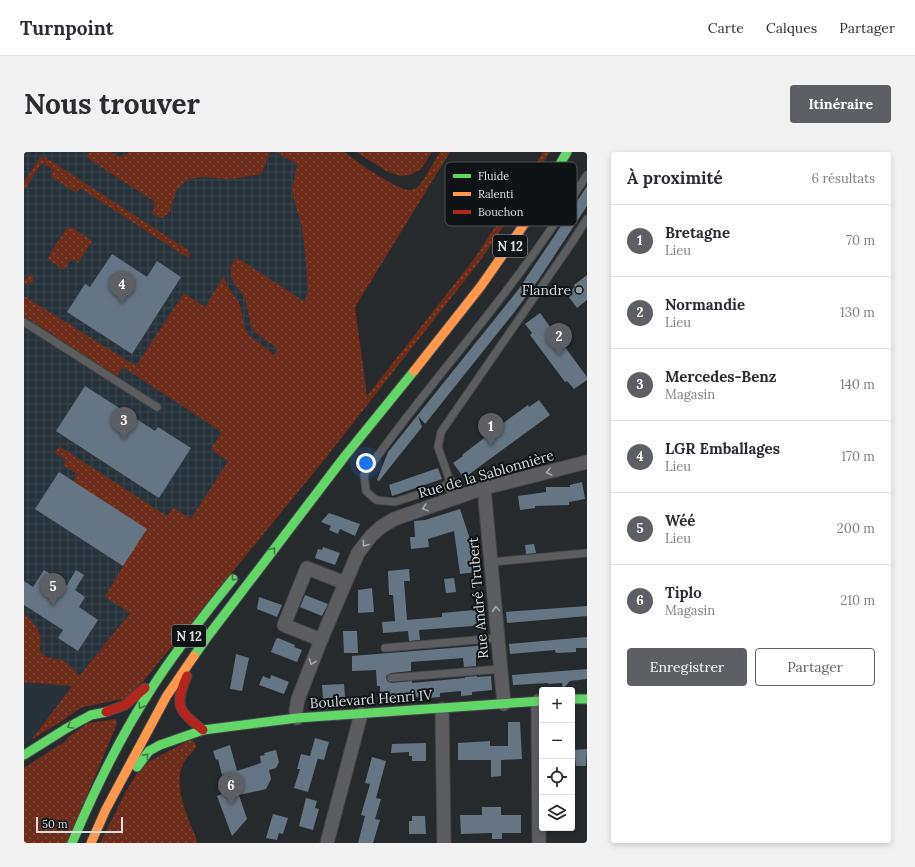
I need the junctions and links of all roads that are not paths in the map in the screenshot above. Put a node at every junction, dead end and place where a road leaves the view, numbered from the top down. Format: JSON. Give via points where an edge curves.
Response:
{"nodes":[{"id":1,"x":567,"y":152,"type":"edge"},
{"id":2,"x":561,"y":162,"type":"edge"},
{"id":3,"x":587,"y":175,"type":"edge"},
{"id":4,"x":577,"y":191,"type":"edge"},
{"id":5,"x":587,"y":219,"type":"edge"},
{"id":6,"x":522,"y":226,"type":"edge"},
{"id":7,"x":554,"y":226,"type":"edge"},
{"id":8,"x":24,"y":322,"type":"edge"},
{"id":9,"x":157,"y":408,"type":"dead end"},
{"id":10,"x":345,"y":456,"type":"junction"},
{"id":11,"x":587,"y":462,"type":"edge"},
{"id":12,"x":451,"y":484,"type":"junction"},
{"id":13,"x":484,"y":488,"type":"junction"},
{"id":14,"x":456,"y":498,"type":"junction"},
{"id":15,"x":287,"y":517,"type":"dead end"},
{"id":16,"x":587,"y":553,"type":"edge"},
{"id":17,"x":491,"y":562,"type":"junction"},
{"id":18,"x":242,"y":570,"type":"dead end"},
{"id":19,"x":250,"y":580,"type":"junction"},
{"id":20,"x":345,"y":583,"type":"junction"},
{"id":21,"x":498,"y":638,"type":"junction"},
{"id":22,"x":321,"y":640,"type":"junction"},
{"id":23,"x":385,"y":648,"type":"dead end"},
{"id":24,"x":501,"y":669,"type":"junction"},
{"id":25,"x":160,"y":674,"type":"junction"},
{"id":26,"x":390,"y":678,"type":"dead end"},
{"id":27,"x":587,"y":699,"type":"edge"},
{"id":28,"x":575,"y":700,"type":"edge"},
{"id":29,"x":539,"y":701,"type":"edge"},
{"id":30,"x":504,"y":704,"type":"junction"},
{"id":31,"x":442,"y":709,"type":"junction"},
{"id":32,"x":361,"y":714,"type":"junction"},
{"id":33,"x":297,"y":718,"type":"junction"},
{"id":34,"x":540,"y":723,"type":"edge"},
{"id":35,"x":202,"y":730,"type":"junction"},
{"id":36,"x":24,"y":755,"type":"edge"},
{"id":37,"x":106,"y":809,"type":"junction"},
{"id":38,"x":72,"y":843,"type":"edge"},
{"id":39,"x":91,"y":843,"type":"edge"},
{"id":40,"x":327,"y":843,"type":"edge"},
{"id":41,"x":444,"y":843,"type":"edge"},
{"id":42,"x":539,"y":843,"type":"edge"}],
"edges":[{"from":1,"to":2,"type":"main road","number":"N 12"},
{"from":3,"to":4,"type":"lane"},
{"from":5,"to":12,"type":"lane","via":[[441,432],[438,447]]},
{"from":6,"to":10,"type":"main road","number":"N 12","via":[[444,334]]},
{"from":7,"to":12,"type":"lane","via":[[364,475],[366,492],[376,500],[395,502]]},
{"from":8,"to":9,"type":"lane"},
{"from":10,"to":15,"type":"main road","number":"N 12"},
{"from":19,"to":10,"type":"main road","number":"N 12","one_way":true},
{"from":11,"to":13,"type":"street","name":"Rue de la Sablonnière","one_way":true},
{"from":12,"to":14,"type":"street"},
{"from":13,"to":14,"type":"street","name":"Rue de la Sablonnière"},
{"from":13,"to":17,"type":"street","name":"Rue André Trubert"},
{"from":14,"to":20,"type":"street","name":"Rue de la Sablonnière","one_way":true,"via":[[394,518],[381,527],[358,553]]},
{"from":16,"to":17,"type":"lane"},
{"from":21,"to":17,"type":"street","name":"Rue André Trubert","one_way":true},
{"from":18,"to":25,"type":"main road","number":"N 12","one_way":true,"via":[[202,617]]},
{"from":19,"to":35,"type":"main road","number":"N 12","via":[[244,598],[204,651],[180,693],[179,706]]},
{"from":19,"to":37,"type":"main road","number":"N 12","via":[[166,697]]},
{"from":20,"to":22,"type":"street","name":"Rue de la Sablonnière"},
{"from":20,"to":22,"type":"street","via":[[306,568],[284,625]]},
{"from":21,"to":23,"type":"lane"},
{"from":21,"to":24,"type":"street","name":"Rue André Trubert"},
{"from":22,"to":33,"type":"street","name":"Rue de la Sablonnière","one_way":true,"via":[[298,699]]},
{"from":24,"to":26,"type":"lane"},
{"from":24,"to":30,"type":"street","name":"Rue André Trubert"},
{"from":25,"to":36,"type":"main road","number":"N 12","one_way":true,"via":[[125,705],[91,715]]},
{"from":25,"to":38,"type":"main road","number":"N 12","one_way":true,"via":[[113,754]]},
{"from":27,"to":28,"type":"main road"},
{"from":29,"to":30,"type":"main road","name":"Boulevard Henri IV"},
{"from":30,"to":31,"type":"main road","name":"Boulevard Henri IV"},
{"from":31,"to":32,"type":"main road","name":"Boulevard Henri IV"},
{"from":31,"to":41,"type":"street"},
{"from":32,"to":33,"type":"main road","name":"Boulevard Henri IV"},
{"from":32,"to":40,"type":"street"},
{"from":33,"to":35,"type":"main road","name":"Boulevard Henri IV"},
{"from":34,"to":42,"type":"street"},
{"from":37,"to":35,"type":"main road","number":"N 12","one_way":true,"via":[[119,797],[131,774],[149,751]]},
{"from":37,"to":39,"type":"main road","number":"N 12"}]}
